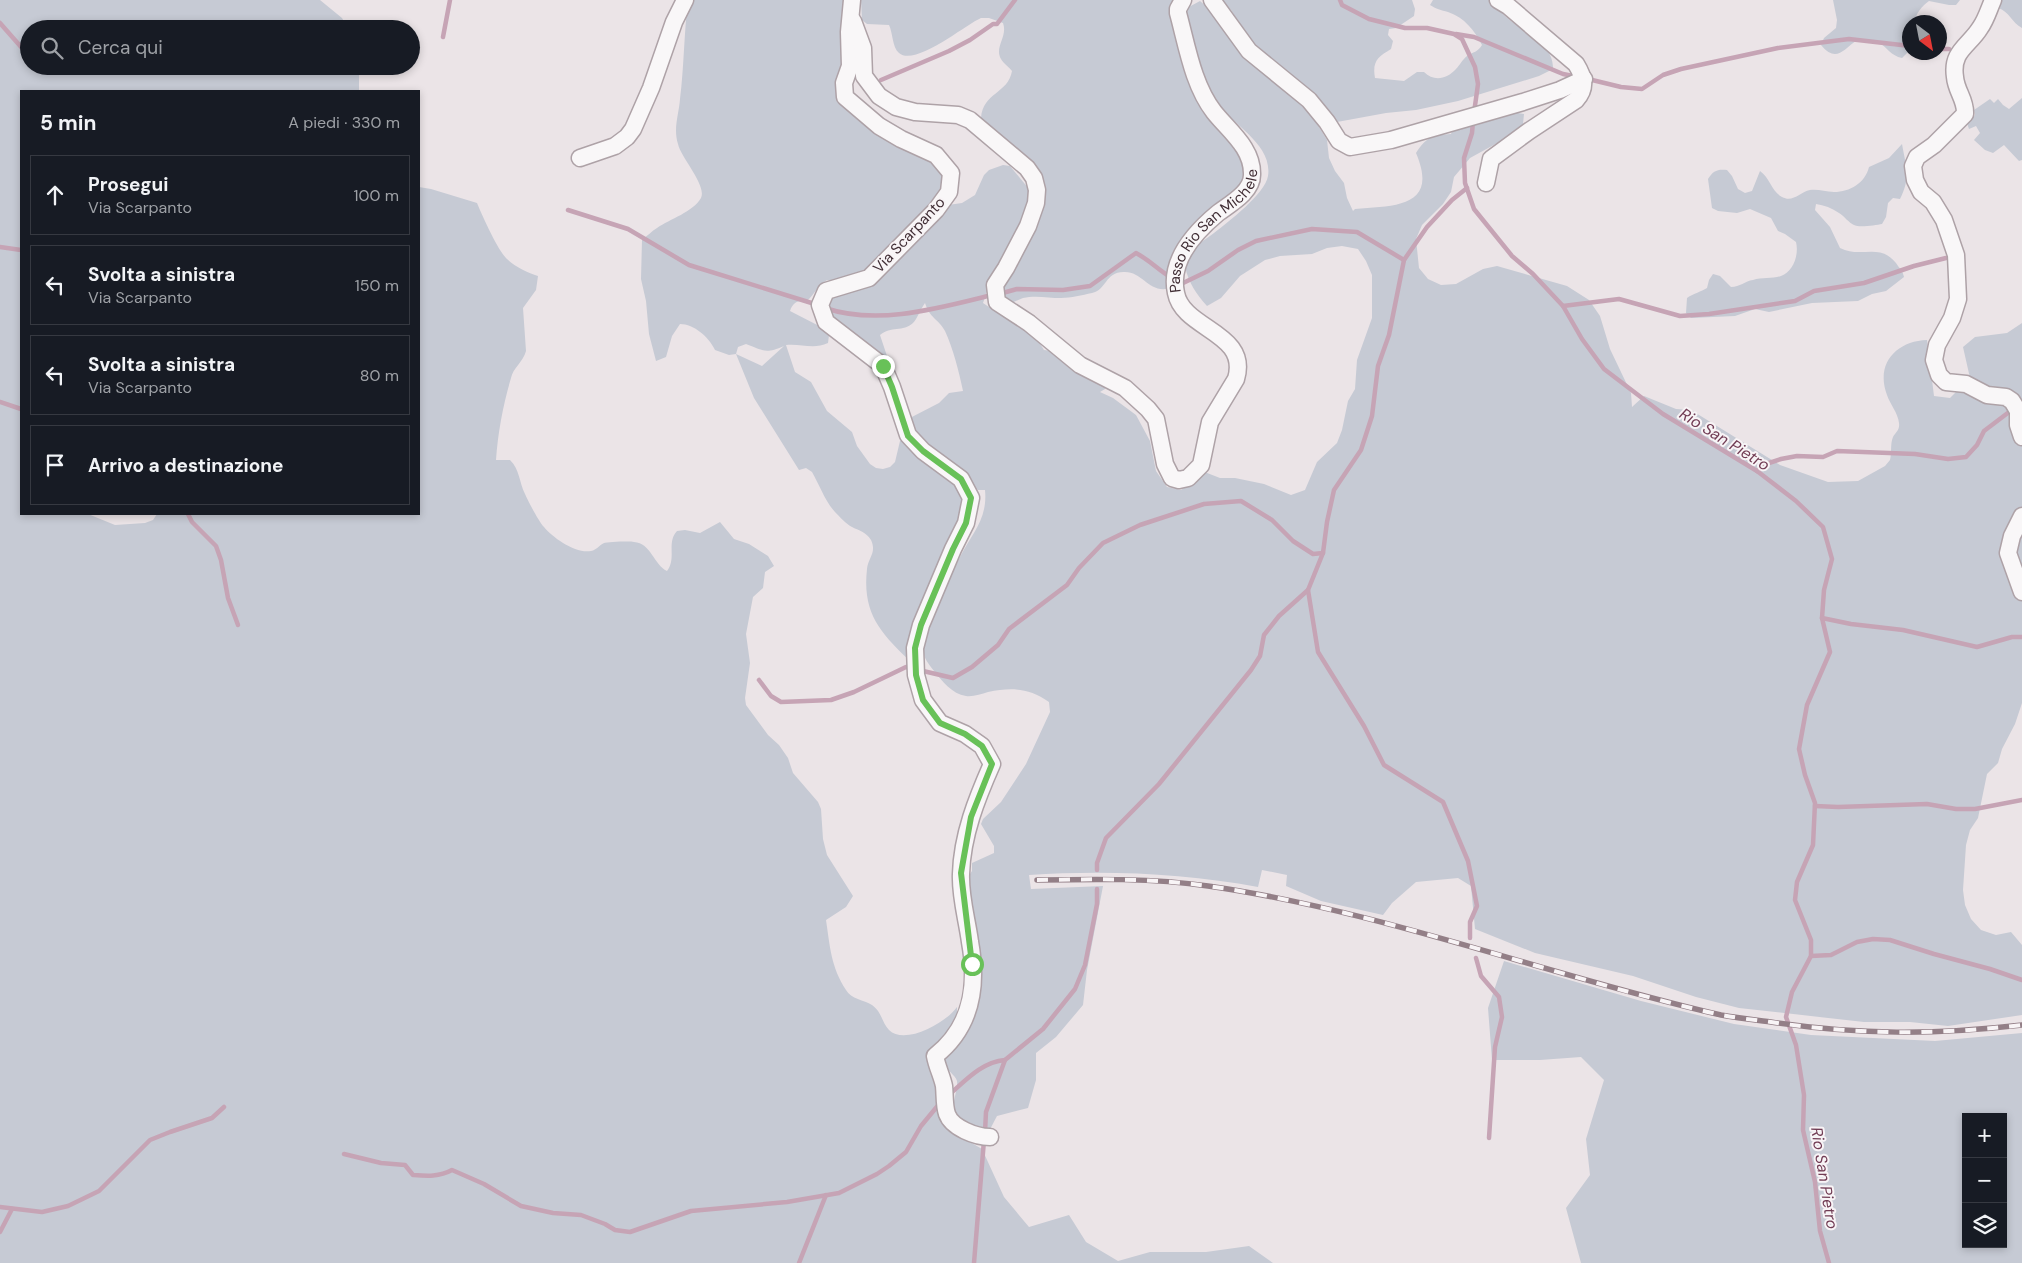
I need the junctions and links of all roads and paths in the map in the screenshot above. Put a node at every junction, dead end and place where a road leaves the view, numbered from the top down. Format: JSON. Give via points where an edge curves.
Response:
{"nodes":[{"id":1,"x":685,"y":0,"type":"edge"},
{"id":2,"x":1183,"y":0,"type":"edge"},
{"id":3,"x":1212,"y":0,"type":"edge"},
{"id":4,"x":1498,"y":0,"type":"edge"},
{"id":5,"x":1993,"y":0,"type":"edge"},
{"id":6,"x":851,"y":7,"type":"edge"},
{"id":7,"x":1584,"y":79,"type":"junction"},
{"id":8,"x":580,"y":158,"type":"dead end"},
{"id":9,"x":1486,"y":184,"type":"dead end"},
{"id":10,"x":2022,"y":437,"type":"edge"},
{"id":11,"x":1193,"y":474,"type":"joint"},
{"id":12,"x":2022,"y":516,"type":"edge"},
{"id":13,"x":2022,"y":592,"type":"edge"},
{"id":14,"x":990,"y":1137,"type":"dead end"}],
"edges":[{"from":1,"to":8,"type":"street","via":[[633,129],[615,146]]},
{"from":2,"to":11,"type":"street","name":"Passo Rio San Michele","via":[[1178,13],[1199,85],[1211,108],[1243,145],[1250,158],[1252,174],[1251,182],[1243,193],[1191,241],[1174,275],[1175,292],[1182,308],[1226,342],[1234,351],[1238,364],[1236,379],[1210,422],[1201,465]]},
{"from":3,"to":7,"type":"street","via":[[1249,51],[1309,100],[1339,141],[1350,147],[1391,140],[1532,99]]},
{"from":4,"to":7,"type":"street","via":[[1576,64]]},
{"from":5,"to":10,"type":"street","via":[[1981,27],[1959,52],[1956,61],[1955,77],[1959,94],[1966,104],[1965,114],[1917,157],[1913,166],[1921,192],[1933,202],[1944,220],[1956,255],[1958,299],[1937,345],[1934,360],[1939,375],[1946,382],[1966,384],[1988,395],[2012,401],[2018,411]]},
{"from":6,"to":11,"type":"street","name":"Via Scarpanto","via":[[862,48],[864,76],[879,96],[896,107],[915,112],[958,115],[970,120],[1027,168],[1034,178],[1038,190],[1036,203],[1028,226],[995,285],[997,302],[1029,323],[1080,365],[1112,380],[1138,398],[1156,419],[1170,475],[1179,480]]},
{"from":6,"to":14,"type":"street","name":"Via Scarpanto","via":[[850,66],[844,83],[845,97],[879,126],[936,155],[952,173],[949,192],[936,210],[869,278],[826,291],[820,305],[826,322],[883,366],[908,436],[961,479],[971,498],[966,523],[921,625],[915,648],[916,675],[923,700],[940,723],[982,746],[992,764],[971,817],[961,873],[971,942],[973,987],[968,1014],[957,1036],[936,1056],[944,1084],[947,1115],[958,1127],[981,1137]]},
{"from":7,"to":9,"type":"street","via":[[1582,94],[1576,100],[1491,159]]},
{"from":12,"to":13,"type":"street","via":[[2008,553]]}]}
